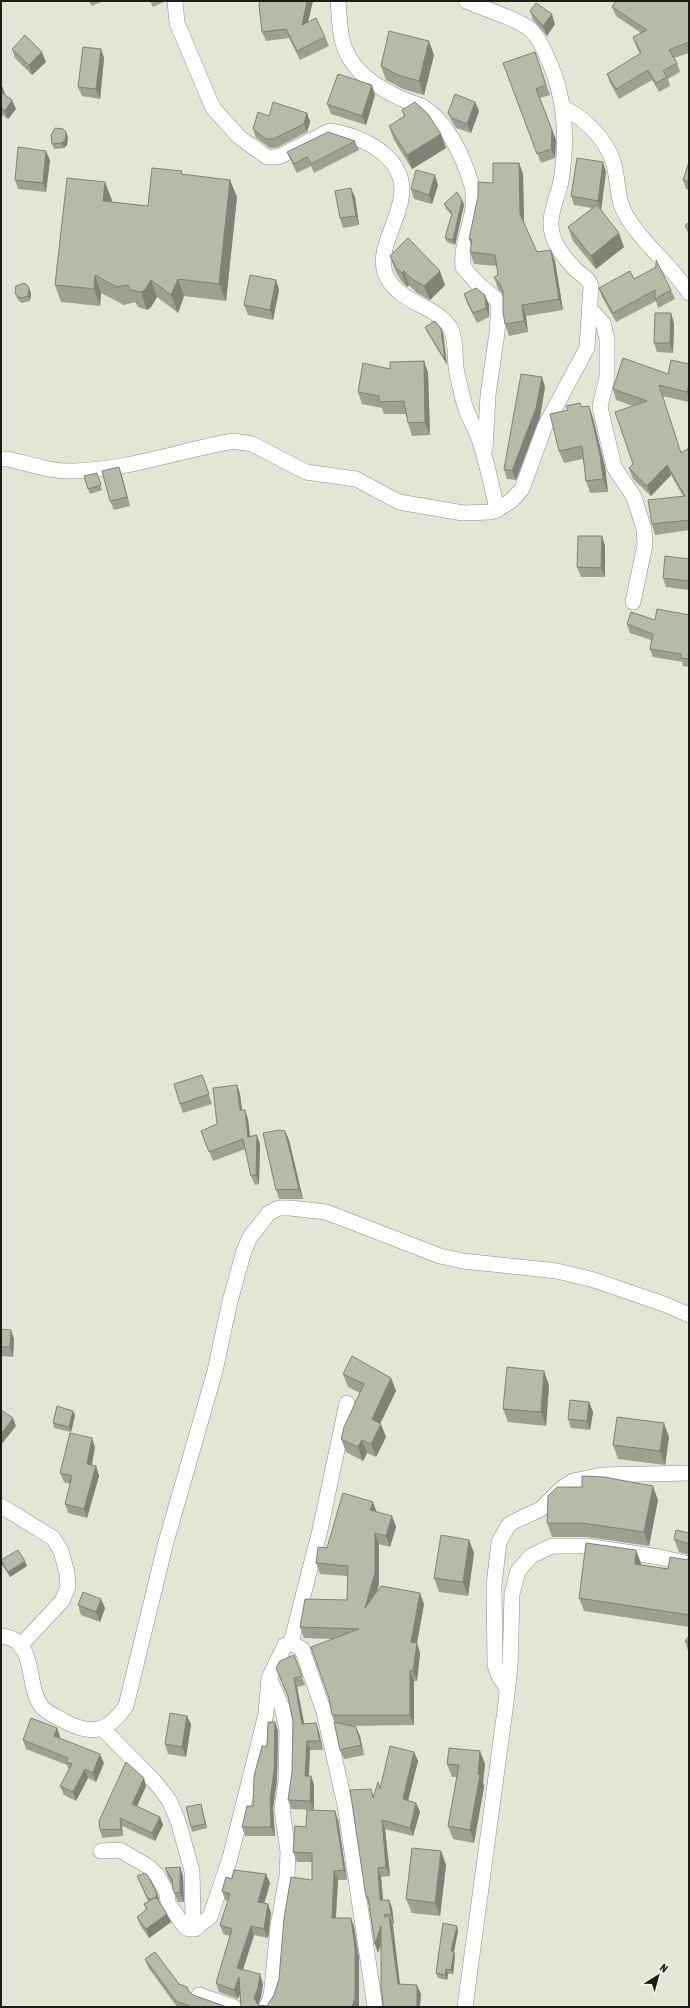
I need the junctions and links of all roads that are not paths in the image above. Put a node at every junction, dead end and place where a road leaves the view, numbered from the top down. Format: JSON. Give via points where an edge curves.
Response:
{"nodes":[{"id":1,"x":175,"y":1,"type":"edge"},
{"id":2,"x":338,"y":1,"type":"edge"},
{"id":3,"x":466,"y":1,"type":"edge"},
{"id":4,"x":564,"y":108,"type":"junction"},
{"id":5,"x":689,"y":293,"type":"edge"},
{"id":6,"x":591,"y":310,"type":"junction"},
{"id":7,"x":1,"y":459,"type":"edge"},
{"id":8,"x":485,"y":460,"type":"junction"},
{"id":9,"x":497,"y":510,"type":"junction"},
{"id":10,"x":633,"y":602,"type":"dead end"},
{"id":11,"x":689,"y":1315,"type":"edge"},
{"id":12,"x":347,"y":1403,"type":"dead end"},
{"id":13,"x":689,"y":1474,"type":"edge"},
{"id":14,"x":1,"y":1506,"type":"edge"},
{"id":15,"x":689,"y":1564,"type":"edge"},
{"id":16,"x":1,"y":1636,"type":"edge"},
{"id":17,"x":291,"y":1643,"type":"junction"},
{"id":18,"x":20,"y":1646,"type":"junction"},
{"id":19,"x":269,"y":1678,"type":"junction"},
{"id":20,"x":507,"y":1690,"type":"junction"},
{"id":21,"x":103,"y":1729,"type":"junction"},
{"id":22,"x":101,"y":1851,"type":"dead end"},
{"id":23,"x":202,"y":1923,"type":"junction"},
{"id":24,"x":199,"y":1995,"type":"edge"},
{"id":25,"x":234,"y":2007,"type":"edge"},
{"id":26,"x":266,"y":2007,"type":"edge"},
{"id":27,"x":375,"y":2007,"type":"edge"},
{"id":28,"x":465,"y":2007,"type":"edge"}],
"edges":[{"from":1,"to":8,"type":"street","via":[[177,23],[213,108],[252,148],[267,157],[278,157],[330,131],[361,141],[379,150],[390,160],[402,184],[401,199],[383,256],[387,279],[400,294],[444,320],[451,330],[456,372],[466,410]]},
{"from":2,"to":8,"type":"street","via":[[343,46],[349,58],[360,73],[400,98],[424,107],[438,120],[457,146],[472,186],[474,201],[463,249],[463,267],[496,299],[499,306],[488,395]]},
{"from":3,"to":4,"type":"street","via":[[527,27],[536,36],[554,70]]},
{"from":4,"to":5,"type":"street","via":[[583,121],[606,146],[613,162],[618,196],[628,218],[641,237],[682,281]]},
{"from":4,"to":6,"type":"street","via":[[561,182],[551,222],[557,248],[590,281]]},
{"from":6,"to":9,"type":"street","via":[[587,348],[545,426],[527,481],[516,496]]},
{"from":6,"to":10,"type":"street","via":[[602,323],[607,339],[607,377],[600,407],[614,467],[634,497],[644,529],[645,545]]},
{"from":7,"to":9,"type":"street","via":[[53,470],[97,470],[234,441],[252,444],[306,472],[356,479],[399,502],[463,514]]},
{"from":8,"to":9,"type":"street"},
{"from":11,"to":21,"type":"street","via":[[608,1285],[557,1271],[463,1261],[440,1256],[326,1212],[279,1208],[269,1213],[250,1237],[244,1251],[215,1371],[166,1542],[126,1706],[113,1722]]},
{"from":12,"to":17,"type":"street","via":[[320,1530]]},
{"from":13,"to":20,"type":"street","via":[[602,1475],[573,1481],[560,1489],[541,1509],[508,1526],[500,1542],[494,1600],[496,1669]]},
{"from":14,"to":18,"type":"street","via":[[53,1538],[61,1551],[68,1587],[62,1601]]},
{"from":15,"to":20,"type":"street","via":[[586,1546],[552,1546],[531,1556],[518,1571],[512,1594]]},
{"from":16,"to":18,"type":"street","via":[[8,1636]]},
{"from":17,"to":19,"type":"street","via":[[283,1647]]},
{"from":17,"to":27,"type":"street","via":[[299,1645],[304,1652],[324,1712],[345,1805]]},
{"from":18,"to":21,"type":"street","via":[[29,1660],[36,1695],[43,1708],[78,1729]]},
{"from":19,"to":23,"type":"street","via":[[266,1714],[230,1858],[210,1917]]},
{"from":19,"to":26,"type":"street","via":[[282,1707],[287,1730],[286,1780],[282,1809],[288,1852],[272,1988]]},
{"from":20,"to":28,"type":"street"},
{"from":21,"to":23,"type":"street","via":[[155,1782],[169,1800],[178,1821],[192,1871],[193,1918],[197,1923]]},
{"from":22,"to":23,"type":"street","via":[[120,1850],[149,1867],[157,1875],[167,1893],[168,1902],[184,1926],[189,1930],[195,1929]]},
{"from":24,"to":25,"type":"street"}]}
